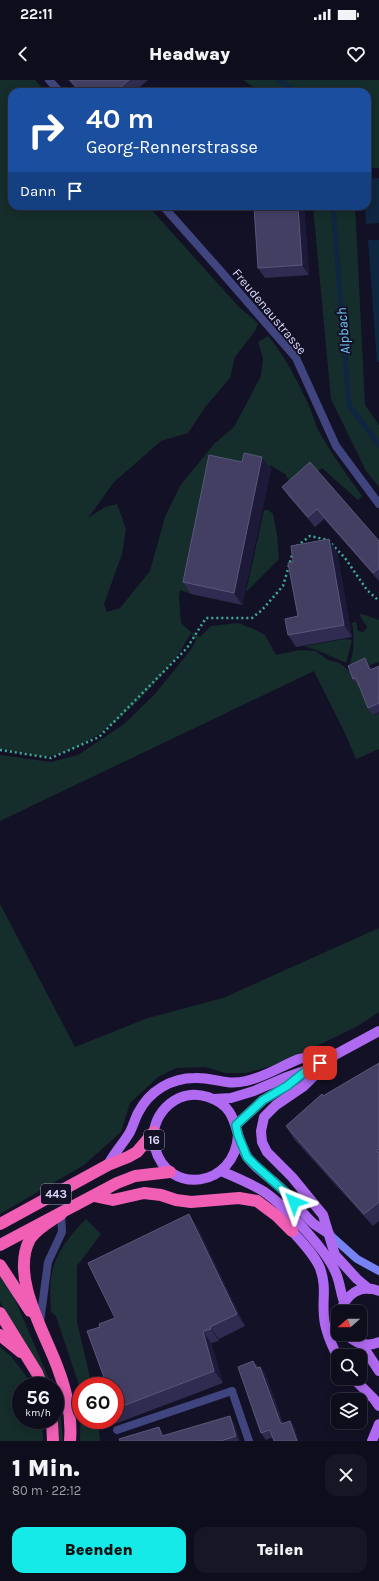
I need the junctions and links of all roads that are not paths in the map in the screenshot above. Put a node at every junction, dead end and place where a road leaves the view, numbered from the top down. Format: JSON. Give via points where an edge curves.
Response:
{"nodes":[{"id":1,"x":49,"y":80,"type":"edge"},
{"id":2,"x":56,"y":88,"type":"edge"},
{"id":3,"x":167,"y":210,"type":"edge"},
{"id":4,"x":379,"y":504,"type":"edge"},
{"id":5,"x":379,"y":1031,"type":"edge"},
{"id":6,"x":333,"y":1057,"type":"junction"},
{"id":7,"x":307,"y":1070,"type":"junction"},
{"id":8,"x":214,"y":1099,"type":"junction"},
{"id":9,"x":237,"y":1130,"type":"junction"},
{"id":10,"x":154,"y":1132,"type":"junction"},
{"id":11,"x":108,"y":1165,"type":"junction"},
{"id":12,"x":221,"y":1171,"type":"junction"},
{"id":13,"x":170,"y":1172,"type":"junction"},
{"id":14,"x":94,"y":1196,"type":"junction"},
{"id":15,"x":61,"y":1214,"type":"junction"},
{"id":16,"x":1,"y":1224,"type":"edge"},
{"id":17,"x":292,"y":1231,"type":"joint"},
{"id":18,"x":329,"y":1234,"type":"junction"},
{"id":19,"x":0,"y":1245,"type":"edge"},
{"id":20,"x":0,"y":1265,"type":"edge"},
{"id":21,"x":379,"y":1271,"type":"edge"},
{"id":22,"x":374,"y":1290,"type":"edge"},
{"id":23,"x":342,"y":1305,"type":"edge"},
{"id":24,"x":343,"y":1305,"type":"edge"},
{"id":25,"x":0,"y":1313,"type":"edge"},
{"id":26,"x":39,"y":1325,"type":"junction"},
{"id":27,"x":0,"y":1335,"type":"edge"},
{"id":28,"x":353,"y":1341,"type":"edge"},
{"id":29,"x":379,"y":1342,"type":"edge"},
{"id":30,"x":362,"y":1345,"type":"junction"},
{"id":31,"x":333,"y":1349,"type":"edge"},
{"id":32,"x":29,"y":1359,"type":"junction"},
{"id":33,"x":379,"y":1371,"type":"edge"},
{"id":34,"x":38,"y":1377,"type":"edge"},
{"id":35,"x":360,"y":1385,"type":"edge"},
{"id":36,"x":379,"y":1406,"type":"edge"},
{"id":37,"x":379,"y":1424,"type":"edge"},
{"id":38,"x":52,"y":1429,"type":"edge"},
{"id":39,"x":117,"y":1430,"type":"dead end"},
{"id":40,"x":53,"y":1441,"type":"edge"},
{"id":41,"x":70,"y":1441,"type":"edge"},
{"id":42,"x":249,"y":1441,"type":"edge"},
{"id":43,"x":372,"y":1441,"type":"edge"}],
"edges":[{"from":1,"to":2,"type":"street"},
{"from":3,"to":4,"type":"street","name":"Freudenaustrasse","via":[[296,358],[336,446]]},
{"from":5,"to":6,"type":"main road","number":"16"},
{"from":6,"to":7,"type":"main road","number":"16"},
{"from":6,"to":11,"type":"main road","via":[[301,1058],[245,1081],[222,1082],[195,1077],[167,1084],[146,1100],[130,1133]]},
{"from":6,"to":18,"type":"main road","via":[[304,1086],[276,1105],[264,1117],[261,1131],[262,1142],[268,1152],[323,1215]]},
{"from":7,"to":8,"type":"main road","number":"16","via":[[254,1091],[231,1098]]},
{"from":7,"to":9,"type":"main road","number":"16","via":[[263,1100]]},
{"from":8,"to":9,"type":"main road","number":"16","via":[[231,1114]]},
{"from":8,"to":10,"type":"main road","number":"16","via":[[191,1095],[170,1103],[162,1111]]},
{"from":9,"to":12,"type":"main road","via":[[234,1155]]},
{"from":9,"to":18,"type":"main road","number":"16","via":[[247,1157],[284,1191],[313,1223]]},
{"from":10,"to":11,"type":"highway","via":[[137,1152]]},
{"from":10,"to":13,"type":"main road","number":"16","via":[[157,1153]]},
{"from":11,"to":16,"type":"highway","number":"443"},
{"from":12,"to":13,"type":"main road","via":[[201,1179],[190,1179]]},
{"from":12,"to":23,"type":"main road","via":[[262,1191],[276,1201],[315,1241],[338,1276]]},
{"from":13,"to":14,"type":"highway","via":[[135,1176]]},
{"from":14,"to":15,"type":"highway","number":"443"},
{"from":14,"to":17,"type":"highway","via":[[113,1200],[144,1193],[191,1202],[239,1198],[257,1201]]},
{"from":15,"to":19,"type":"highway","number":"443"},
{"from":15,"to":26,"type":"street","via":[[62,1232],[48,1262]]},
{"from":15,"to":26,"type":"highway","via":[[31,1239],[24,1259],[24,1277]]},
{"from":17,"to":31,"type":"main road","via":[[308,1248],[319,1267],[325,1287],[324,1317]]},
{"from":18,"to":21,"type":"main road","via":[[357,1259]]},
{"from":18,"to":22,"type":"main road","via":[[335,1255],[357,1279]]},
{"from":20,"to":26,"type":"highway"},
{"from":22,"to":24,"type":"main road","via":[[355,1292],[348,1296]]},
{"from":25,"to":32,"type":"highway"},
{"from":26,"to":41,"type":"highway","via":[[61,1377],[70,1419]]},
{"from":27,"to":32,"type":"highway"},
{"from":28,"to":30,"type":"main road"},
{"from":29,"to":30,"type":"main road"},
{"from":30,"to":33,"type":"main road"},
{"from":32,"to":34,"type":"highway"},
{"from":35,"to":36,"type":"main road"},
{"from":37,"to":43,"type":"main road"},
{"from":38,"to":40,"type":"highway"},
{"from":39,"to":42,"type":"street","via":[[232,1391]]}]}
